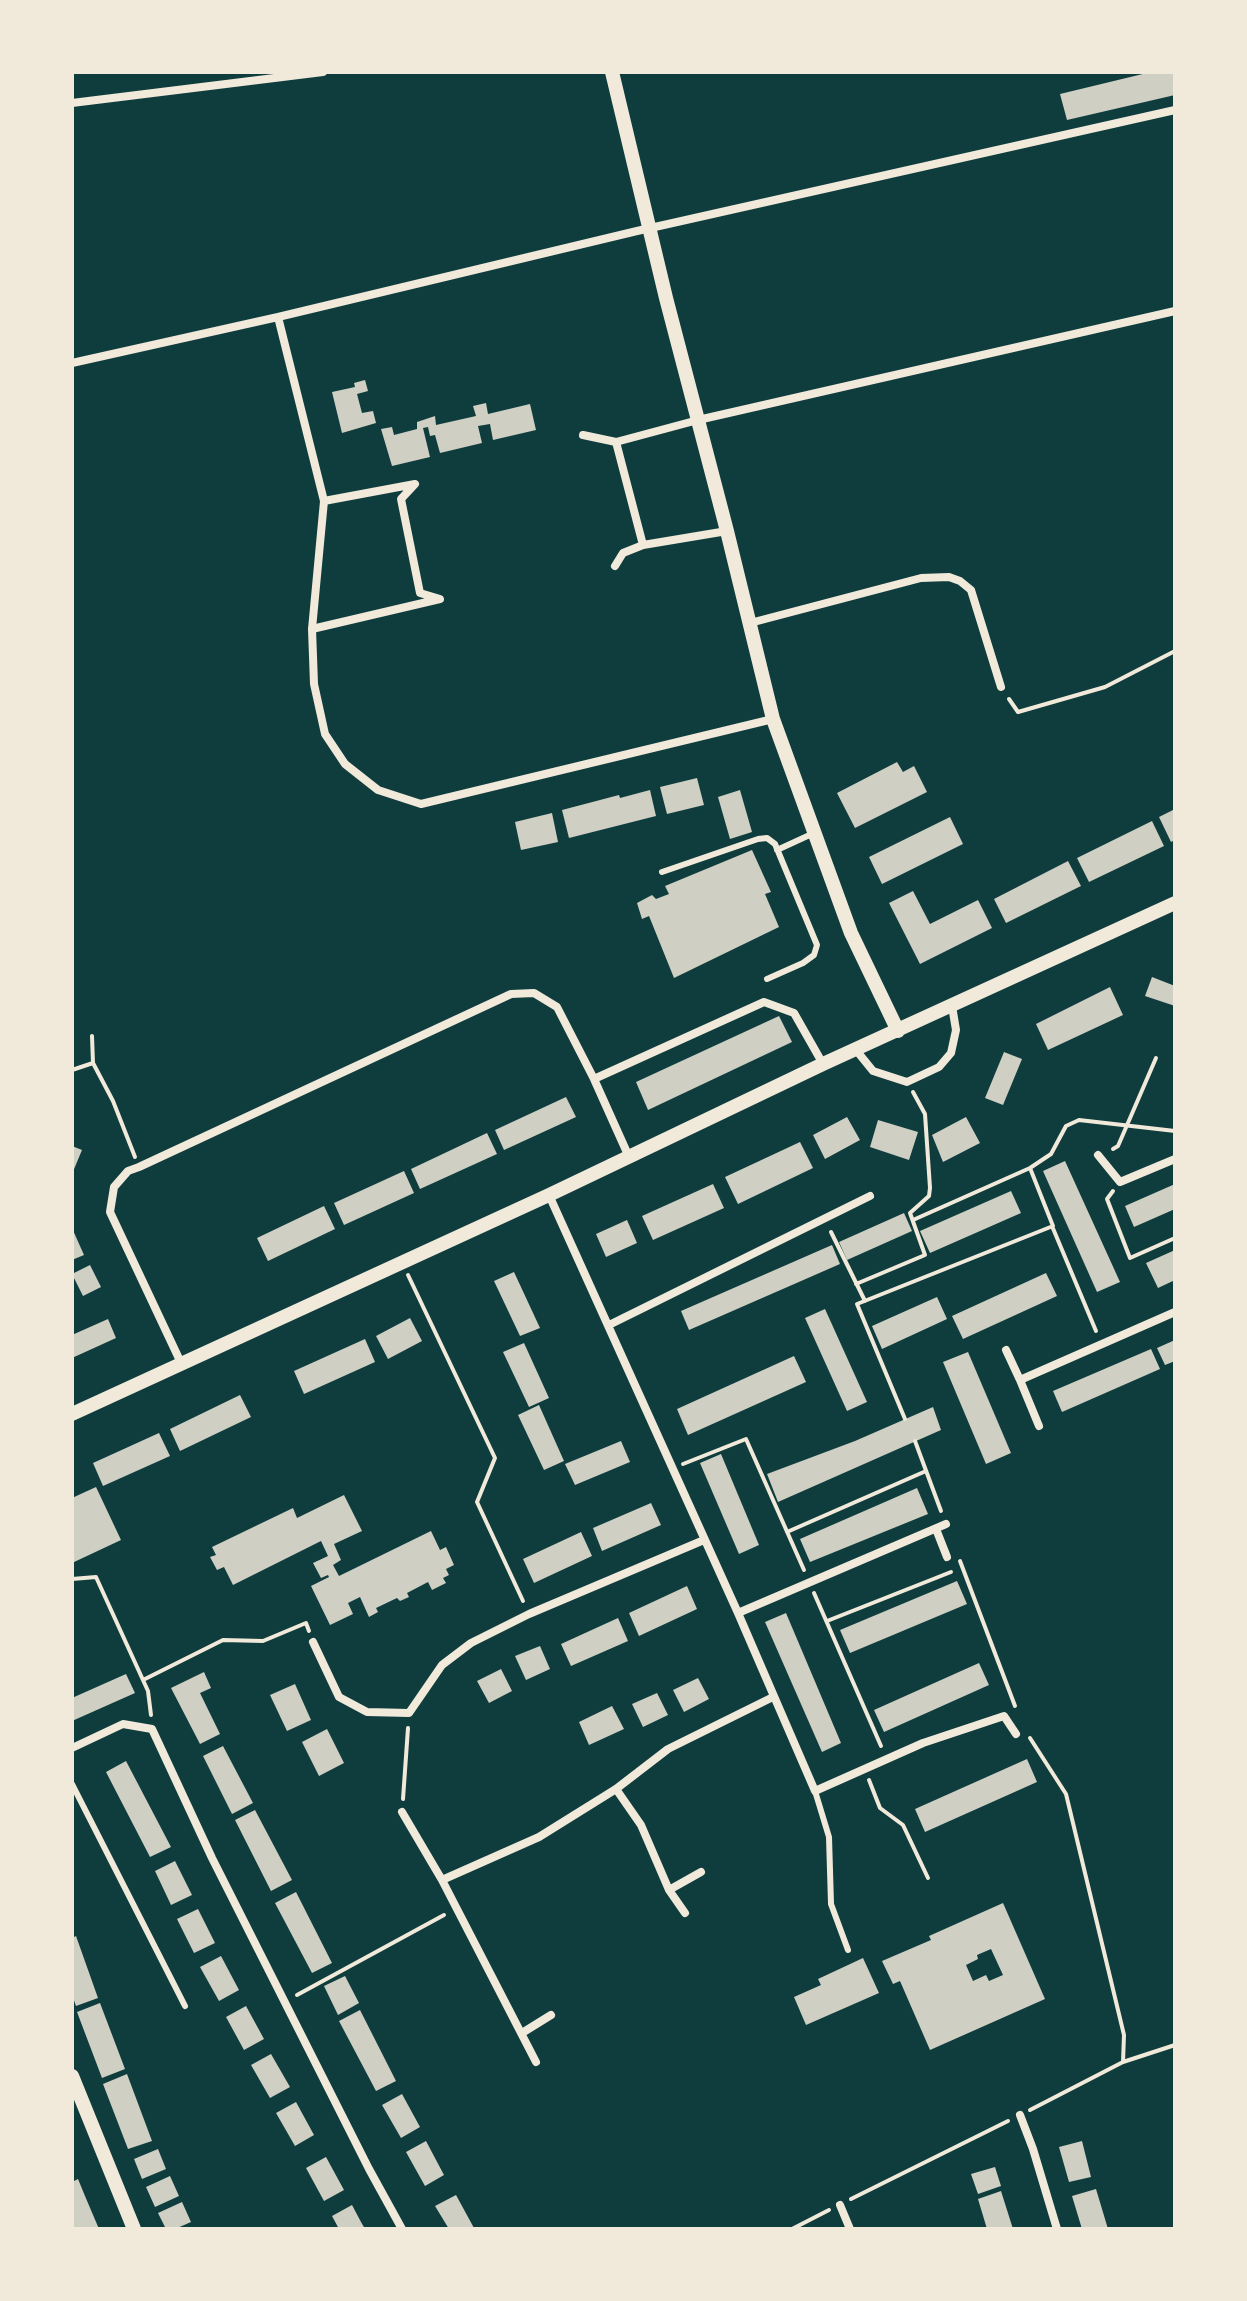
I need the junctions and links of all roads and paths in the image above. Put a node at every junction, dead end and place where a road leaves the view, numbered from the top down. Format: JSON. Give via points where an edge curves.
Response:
{"nodes":[{"id":1,"x":321,"y":72,"type":"edge"},
{"id":2,"x":612,"y":72,"type":"edge"},
{"id":3,"x":72,"y":103,"type":"edge"},
{"id":4,"x":1175,"y":110,"type":"edge"},
{"id":5,"x":651,"y":229,"type":"junction"},
{"id":6,"x":1175,"y":311,"type":"edge"},
{"id":7,"x":278,"y":317,"type":"junction"},
{"id":8,"x":72,"y":363,"type":"edge"},
{"id":9,"x":698,"y":420,"type":"junction"},
{"id":10,"x":583,"y":435,"type":"dead end"},
{"id":11,"x":616,"y":442,"type":"junction"},
{"id":12,"x":324,"y":501,"type":"junction"},
{"id":13,"x":727,"y":531,"type":"junction"},
{"id":14,"x":643,"y":545,"type":"junction"},
{"id":15,"x":615,"y":566,"type":"dead end"},
{"id":16,"x":750,"y":623,"type":"junction"},
{"id":17,"x":312,"y":629,"type":"junction"},
{"id":18,"x":1175,"y":651,"type":"edge"},
{"id":19,"x":1001,"y":687,"type":"joint"},
{"id":20,"x":773,"y":719,"type":"junction"},
{"id":21,"x":814,"y":833,"type":"junction"},
{"id":22,"x":777,"y":850,"type":"junction"},
{"id":23,"x":662,"y":872,"type":"dead end"},
{"id":24,"x":1175,"y":903,"type":"edge"},
{"id":25,"x":767,"y":979,"type":"dead end"},
{"id":26,"x":952,"y":1006,"type":"junction"},
{"id":27,"x":898,"y":1031,"type":"junction"},
{"id":28,"x":92,"y":1036,"type":"dead end"},
{"id":29,"x":856,"y":1050,"type":"junction"},
{"id":30,"x":1156,"y":1058,"type":"dead end"},
{"id":31,"x":93,"y":1063,"type":"junction"},
{"id":32,"x":823,"y":1064,"type":"junction"},
{"id":33,"x":72,"y":1070,"type":"edge"},
{"id":34,"x":594,"y":1079,"type":"junction"},
{"id":35,"x":907,"y":1082,"type":"junction"},
{"id":36,"x":1126,"y":1126,"type":"junction"},
{"id":37,"x":1175,"y":1131,"type":"edge"},
{"id":38,"x":1099,"y":1156,"type":"joint"},
{"id":39,"x":629,"y":1157,"type":"junction"},
{"id":40,"x":1175,"y":1159,"type":"edge"},
{"id":41,"x":139,"y":1167,"type":"junction"},
{"id":42,"x":1030,"y":1168,"type":"junction"},
{"id":43,"x":1120,"y":1182,"type":"junction"},
{"id":44,"x":549,"y":1195,"type":"junction"},
{"id":45,"x":870,"y":1196,"type":"dead end"},
{"id":46,"x":825,"y":1220,"type":"junction"},
{"id":47,"x":913,"y":1220,"type":"junction"},
{"id":48,"x":1052,"y":1226,"type":"junction"},
{"id":49,"x":1175,"y":1238,"type":"edge"},
{"id":50,"x":402,"y":1264,"type":"junction"},
{"id":51,"x":856,"y":1284,"type":"junction"},
{"id":52,"x":865,"y":1301,"type":"junction"},
{"id":53,"x":1175,"y":1312,"type":"edge"},
{"id":54,"x":609,"y":1325,"type":"junction"},
{"id":55,"x":1101,"y":1344,"type":"junction"},
{"id":56,"x":1006,"y":1350,"type":"dead end"},
{"id":57,"x":182,"y":1365,"type":"junction"},
{"id":58,"x":1020,"y":1380,"type":"junction"},
{"id":59,"x":72,"y":1414,"type":"edge"},
{"id":60,"x":905,"y":1419,"type":"dead end"},
{"id":61,"x":1039,"y":1426,"type":"dead end"},
{"id":62,"x":915,"y":1441,"type":"dead end"},
{"id":63,"x":673,"y":1468,"type":"junction"},
{"id":64,"x":926,"y":1471,"type":"junction"},
{"id":65,"x":946,"y":1524,"type":"joint"},
{"id":66,"x":936,"y":1529,"type":"junction"},
{"id":67,"x":787,"y":1532,"type":"junction"},
{"id":68,"x":704,"y":1540,"type":"junction"},
{"id":69,"x":957,"y":1553,"type":"dead end"},
{"id":70,"x":947,"y":1557,"type":"dead end"},
{"id":71,"x":962,"y":1567,"type":"junction"},
{"id":72,"x":72,"y":1579,"type":"edge"},
{"id":73,"x":810,"y":1583,"type":"junction"},
{"id":74,"x":738,"y":1613,"type":"junction"},
{"id":75,"x":529,"y":1614,"type":"junction"},
{"id":76,"x":827,"y":1621,"type":"junction"},
{"id":77,"x":313,"y":1642,"type":"joint"},
{"id":78,"x":143,"y":1680,"type":"junction"},
{"id":79,"x":773,"y":1697,"type":"junction"},
{"id":80,"x":1017,"y":1711,"type":"dead end"},
{"id":81,"x":409,"y":1713,"type":"junction"},
{"id":82,"x":152,"y":1729,"type":"junction"},
{"id":83,"x":1016,"y":1734,"type":"joint"},
{"id":84,"x":72,"y":1748,"type":"edge"},
{"id":85,"x":886,"y":1759,"type":"junction"},
{"id":86,"x":865,"y":1769,"type":"junction"},
{"id":87,"x":72,"y":1784,"type":"edge"},
{"id":88,"x":616,"y":1789,"type":"junction"},
{"id":89,"x":815,"y":1791,"type":"junction"},
{"id":90,"x":402,"y":1812,"type":"joint"},
{"id":91,"x":701,"y":1872,"type":"dead end"},
{"id":92,"x":928,"y":1878,"type":"dead end"},
{"id":93,"x":442,"y":1880,"type":"junction"},
{"id":94,"x":669,"y":1890,"type":"junction"},
{"id":95,"x":457,"y":1909,"type":"junction"},
{"id":96,"x":685,"y":1913,"type":"dead end"},
{"id":97,"x":848,"y":1950,"type":"dead end"},
{"id":98,"x":284,"y":2001,"type":"junction"},
{"id":99,"x":185,"y":2006,"type":"dead end"},
{"id":100,"x":551,"y":2015,"type":"dead end"},
{"id":101,"x":522,"y":2033,"type":"junction"},
{"id":102,"x":1175,"y":2045,"type":"edge"},
{"id":103,"x":536,"y":2062,"type":"dead end"},
{"id":104,"x":1123,"y":2062,"type":"junction"},
{"id":105,"x":72,"y":2076,"type":"edge"},
{"id":106,"x":75,"y":2094,"type":"edge"},
{"id":107,"x":1020,"y":2115,"type":"junction"},
{"id":108,"x":840,"y":2205,"type":"junction"},
{"id":109,"x":134,"y":2229,"type":"edge"},
{"id":110,"x":402,"y":2229,"type":"edge"},
{"id":111,"x":792,"y":2229,"type":"edge"},
{"id":112,"x":850,"y":2229,"type":"edge"},
{"id":113,"x":1057,"y":2229,"type":"edge"}],
"edges":[{"from":1,"to":3,"type":"street"},
{"from":2,"to":5,"type":"street"},
{"from":4,"to":5,"type":"street"},
{"from":5,"to":7,"type":"street"},
{"from":5,"to":9,"type":"street"},
{"from":6,"to":9,"type":"street"},
{"from":7,"to":8,"type":"street"},
{"from":7,"to":12,"type":"street"},
{"from":9,"to":11,"type":"street"},
{"from":9,"to":13,"type":"street"},
{"from":10,"to":11,"type":"street"},
{"from":11,"to":14,"type":"street"},
{"from":12,"to":17,"type":"street"},
{"from":12,"to":17,"type":"street","via":[[415,484],[401,499],[420,593],[440,599]]},
{"from":13,"to":14,"type":"street"},
{"from":13,"to":16,"type":"street"},
{"from":14,"to":15,"type":"street","via":[[623,553]]},
{"from":16,"to":19,"type":"street","via":[[921,578],[949,577],[971,590]]},
{"from":16,"to":20,"type":"street"},
{"from":17,"to":20,"type":"street","via":[[314,684],[325,734],[345,764],[378,790],[421,804]]},
{"from":18,"to":19,"type":"path","via":[[1105,687],[1018,712]]},
{"from":20,"to":21,"type":"street"},
{"from":21,"to":22,"type":"lane"},
{"from":21,"to":27,"type":"street","via":[[851,933]]},
{"from":22,"to":23,"type":"lane","via":[[767,838],[758,839]]},
{"from":22,"to":25,"type":"lane","via":[[817,945],[814,955]]},
{"from":24,"to":26,"type":"street"},
{"from":26,"to":27,"type":"street"},
{"from":26,"to":35,"type":"street","via":[[956,1030],[951,1053],[939,1067]]},
{"from":27,"to":29,"type":"street"},
{"from":28,"to":31,"type":"path"},
{"from":29,"to":32,"type":"street"},
{"from":29,"to":35,"type":"street","via":[[873,1071]]},
{"from":30,"to":36,"type":"path"},
{"from":31,"to":33,"type":"path"},
{"from":31,"to":41,"type":"path"},
{"from":32,"to":34,"type":"street","via":[[794,1013],[764,1002]]},
{"from":32,"to":39,"type":"street"},
{"from":34,"to":39,"type":"street"},
{"from":34,"to":41,"type":"street","via":[[557,1007],[534,993],[511,994]]},
{"from":35,"to":47,"type":"path","via":[[925,1114],[930,1188],[929,1196],[910,1213]]},
{"from":36,"to":37,"type":"path"},
{"from":36,"to":38,"type":"path","via":[[1118,1146]]},
{"from":36,"to":42,"type":"path","via":[[1079,1120],[1066,1126],[1051,1154]]},
{"from":38,"to":43,"type":"street"},
{"from":39,"to":44,"type":"street"},
{"from":40,"to":43,"type":"street"},
{"from":41,"to":57,"type":"street","via":[[114,1187],[110,1212]]},
{"from":42,"to":47,"type":"path"},
{"from":42,"to":48,"type":"path"},
{"from":43,"to":49,"type":"path","via":[[1107,1199],[1130,1258]]},
{"from":44,"to":50,"type":"street"},
{"from":44,"to":54,"type":"street"},
{"from":45,"to":46,"type":"street"},
{"from":46,"to":51,"type":"path"},
{"from":46,"to":54,"type":"street"},
{"from":47,"to":51,"type":"path","via":[[925,1255]]},
{"from":48,"to":52,"type":"path"},
{"from":48,"to":55,"type":"path"},
{"from":50,"to":57,"type":"street"},
{"from":50,"to":75,"type":"path","via":[[495,1458],[477,1502]]},
{"from":51,"to":52,"type":"path"},
{"from":52,"to":60,"type":"path","via":[[857,1304]]},
{"from":53,"to":55,"type":"street"},
{"from":54,"to":63,"type":"street"},
{"from":55,"to":58,"type":"street"},
{"from":56,"to":58,"type":"street"},
{"from":57,"to":59,"type":"street"},
{"from":58,"to":61,"type":"street"},
{"from":62,"to":64,"type":"path"},
{"from":63,"to":67,"type":"path","via":[[746,1439]]},
{"from":63,"to":68,"type":"street"},
{"from":64,"to":65,"type":"path"},
{"from":64,"to":67,"type":"path"},
{"from":65,"to":66,"type":"street"},
{"from":66,"to":70,"type":"street"},
{"from":66,"to":73,"type":"street"},
{"from":67,"to":73,"type":"path"},
{"from":68,"to":74,"type":"street"},
{"from":68,"to":75,"type":"street"},
{"from":69,"to":71,"type":"path"},
{"from":71,"to":76,"type":"path"},
{"from":71,"to":80,"type":"path"},
{"from":72,"to":78,"type":"path","via":[[96,1577]]},
{"from":73,"to":74,"type":"street"},
{"from":73,"to":76,"type":"path"},
{"from":74,"to":79,"type":"street"},
{"from":75,"to":81,"type":"street","via":[[471,1643],[442,1665]]},
{"from":76,"to":85,"type":"path"},
{"from":77,"to":78,"type":"path","via":[[306,1623],[263,1641],[223,1640]]},
{"from":77,"to":81,"type":"street","via":[[339,1697],[367,1712]]},
{"from":78,"to":82,"type":"path"},
{"from":79,"to":88,"type":"street","via":[[668,1749]]},
{"from":79,"to":89,"type":"street"},
{"from":81,"to":90,"type":"path"},
{"from":82,"to":84,"type":"street","via":[[123,1724]]},
{"from":82,"to":98,"type":"street"},
{"from":83,"to":85,"type":"street","via":[[1004,1716]]},
{"from":83,"to":104,"type":"path","via":[[1029,1736],[1066,1794],[1124,2035]]},
{"from":85,"to":86,"type":"street"},
{"from":86,"to":89,"type":"street"},
{"from":86,"to":92,"type":"path","via":[[880,1808],[903,1825]]},
{"from":87,"to":99,"type":"lane"},
{"from":88,"to":93,"type":"street","via":[[539,1837]]},
{"from":88,"to":94,"type":"street","via":[[641,1825]]},
{"from":89,"to":97,"type":"lane","via":[[829,1837],[831,1904]]},
{"from":90,"to":93,"type":"street"},
{"from":91,"to":94,"type":"street"},
{"from":93,"to":95,"type":"street"},
{"from":94,"to":96,"type":"street"},
{"from":95,"to":98,"type":"path"},
{"from":95,"to":101,"type":"street"},
{"from":98,"to":110,"type":"street"},
{"from":100,"to":101,"type":"street"},
{"from":101,"to":103,"type":"street"},
{"from":102,"to":104,"type":"path"},
{"from":104,"to":107,"type":"path"},
{"from":105,"to":106,"type":"street"},
{"from":106,"to":109,"type":"street"},
{"from":107,"to":108,"type":"path"},
{"from":107,"to":113,"type":"street"},
{"from":108,"to":111,"type":"path"},
{"from":108,"to":112,"type":"street"}]}
